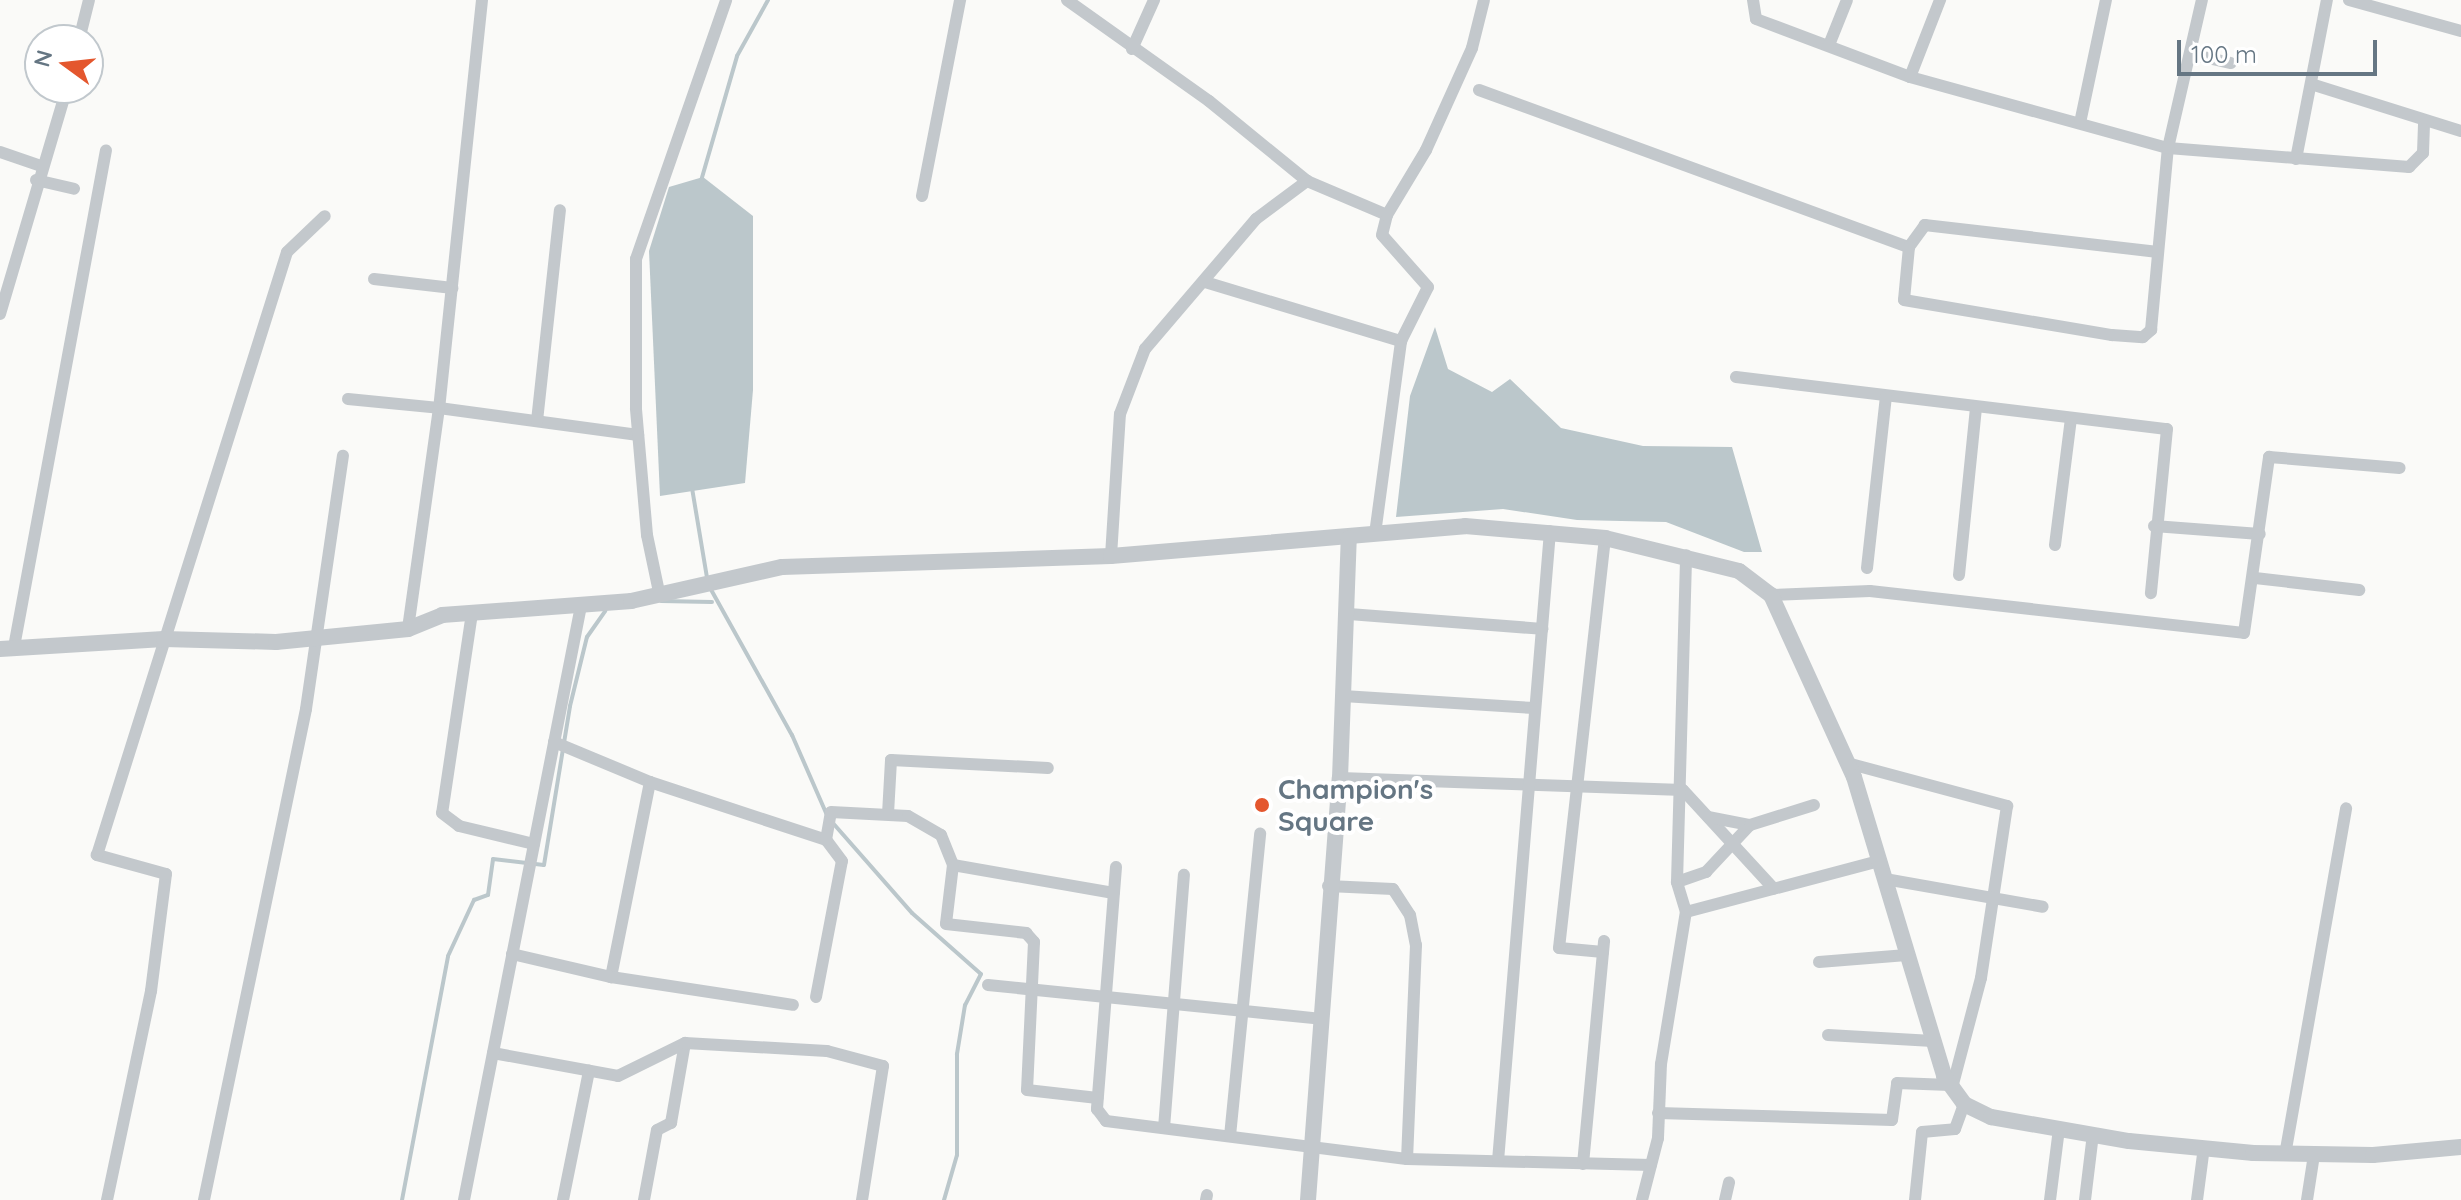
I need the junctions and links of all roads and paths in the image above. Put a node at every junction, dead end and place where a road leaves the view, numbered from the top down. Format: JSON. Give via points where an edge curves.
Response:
{"nodes":[{"id":1,"x":89,"y":0,"type":"edge"},
{"id":2,"x":482,"y":0,"type":"edge"},
{"id":3,"x":726,"y":0,"type":"edge"},
{"id":4,"x":960,"y":0,"type":"edge"},
{"id":5,"x":1067,"y":0,"type":"edge"},
{"id":6,"x":1154,"y":0,"type":"edge"},
{"id":7,"x":1484,"y":0,"type":"edge"},
{"id":8,"x":1753,"y":0,"type":"edge"},
{"id":9,"x":1847,"y":0,"type":"edge"},
{"id":10,"x":1940,"y":0,"type":"edge"},
{"id":11,"x":2106,"y":0,"type":"edge"},
{"id":12,"x":2202,"y":0,"type":"edge"},
{"id":13,"x":2327,"y":0,"type":"edge"},
{"id":14,"x":2349,"y":0,"type":"edge"},
{"id":15,"x":2419,"y":0,"type":"edge"},
{"id":16,"x":2416,"y":14,"type":"junction"},
{"id":17,"x":83,"y":24,"type":"edge"},
{"id":18,"x":2461,"y":31,"type":"edge"},
{"id":19,"x":1829,"y":45,"type":"junction"},
{"id":20,"x":1132,"y":49,"type":"junction"},
{"id":21,"x":2190,"y":54,"type":"junction"},
{"id":22,"x":2231,"y":63,"type":"dead end"},
{"id":23,"x":1910,"y":77,"type":"junction"},
{"id":24,"x":2311,"y":84,"type":"junction"},
{"id":25,"x":1479,"y":90,"type":"dead end"},
{"id":26,"x":62,"y":104,"type":"edge"},
{"id":27,"x":2424,"y":121,"type":"junction"},
{"id":28,"x":2080,"y":123,"type":"junction"},
{"id":29,"x":2461,"y":131,"type":"edge"},
{"id":30,"x":2168,"y":148,"type":"junction"},
{"id":31,"x":106,"y":150,"type":"dead end"},
{"id":32,"x":0,"y":152,"type":"edge"},
{"id":33,"x":2296,"y":159,"type":"junction"},
{"id":34,"x":41,"y":166,"type":"junction"},
{"id":35,"x":36,"y":180,"type":"junction"},
{"id":36,"x":1307,"y":181,"type":"junction"},
{"id":37,"x":74,"y":189,"type":"dead end"},
{"id":38,"x":922,"y":196,"type":"dead end"},
{"id":39,"x":560,"y":210,"type":"dead end"},
{"id":40,"x":1387,"y":215,"type":"junction"},
{"id":41,"x":325,"y":216,"type":"dead end"},
{"id":42,"x":1909,"y":247,"type":"junction"},
{"id":43,"x":2158,"y":252,"type":"junction"},
{"id":44,"x":374,"y":279,"type":"dead end"},
{"id":45,"x":1205,"y":282,"type":"junction"},
{"id":46,"x":452,"y":288,"type":"junction"},
{"id":47,"x":0,"y":314,"type":"edge"},
{"id":48,"x":1401,"y":341,"type":"junction"},
{"id":49,"x":1736,"y":377,"type":"dead end"},
{"id":50,"x":1886,"y":396,"type":"junction"},
{"id":51,"x":348,"y":399,"type":"dead end"},
{"id":52,"x":439,"y":408,"type":"junction"},
{"id":53,"x":1976,"y":408,"type":"junction"},
{"id":54,"x":2071,"y":418,"type":"junction"},
{"id":55,"x":537,"y":421,"type":"junction"},
{"id":56,"x":638,"y":435,"type":"junction"},
{"id":57,"x":343,"y":456,"type":"dead end"},
{"id":58,"x":2400,"y":468,"type":"dead end"},
{"id":59,"x":2154,"y":526,"type":"junction"},
{"id":60,"x":1550,"y":531,"type":"junction"},
{"id":61,"x":1375,"y":534,"type":"junction"},
{"id":62,"x":2260,"y":534,"type":"junction"},
{"id":63,"x":1349,"y":538,"type":"junction"},
{"id":64,"x":1605,"y":538,"type":"junction"},
{"id":65,"x":2055,"y":545,"type":"dead end"},
{"id":66,"x":1686,"y":555,"type":"junction"},
{"id":67,"x":1111,"y":556,"type":"junction"},
{"id":68,"x":1867,"y":568,"type":"dead end"},
{"id":69,"x":1959,"y":575,"type":"dead end"},
{"id":70,"x":2255,"y":578,"type":"junction"},
{"id":71,"x":2359,"y":590,"type":"dead end"},
{"id":72,"x":659,"y":592,"type":"junction"},
{"id":73,"x":2151,"y":593,"type":"dead end"},
{"id":74,"x":1771,"y":595,"type":"junction"},
{"id":75,"x":581,"y":606,"type":"junction"},
{"id":76,"x":472,"y":613,"type":"junction"},
{"id":77,"x":1349,"y":614,"type":"junction"},
{"id":78,"x":408,"y":629,"type":"junction"},
{"id":79,"x":1542,"y":629,"type":"junction"},
{"id":80,"x":315,"y":638,"type":"junction"},
{"id":81,"x":164,"y":639,"type":"junction"},
{"id":82,"x":7,"y":648,"type":"edge"},
{"id":83,"x":1343,"y":696,"type":"junction"},
{"id":84,"x":1535,"y":708,"type":"junction"},
{"id":85,"x":554,"y":742,"type":"junction"},
{"id":86,"x":1847,"y":763,"type":"junction"},
{"id":87,"x":1048,"y":768,"type":"dead end"},
{"id":88,"x":1340,"y":778,"type":"junction"},
{"id":89,"x":650,"y":782,"type":"junction"},
{"id":90,"x":1528,"y":789,"type":"junction"},
{"id":91,"x":1577,"y":789,"type":"junction"},
{"id":92,"x":1683,"y":790,"type":"junction"},
{"id":93,"x":1814,"y":805,"type":"dead end"},
{"id":94,"x":2346,"y":808,"type":"dead end"},
{"id":95,"x":888,"y":814,"type":"junction"},
{"id":96,"x":1708,"y":817,"type":"junction"},
{"id":97,"x":1750,"y":825,"type":"junction"},
{"id":98,"x":1260,"y":833,"type":"dead end"},
{"id":99,"x":827,"y":838,"type":"junction"},
{"id":100,"x":534,"y":844,"type":"junction"},
{"id":101,"x":1732,"y":844,"type":"junction"},
{"id":102,"x":1879,"y":861,"type":"junction"},
{"id":103,"x":953,"y":865,"type":"junction"},
{"id":104,"x":1116,"y":867,"type":"dead end"},
{"id":105,"x":1184,"y":875,"type":"dead end"},
{"id":106,"x":1885,"y":879,"type":"junction"},
{"id":107,"x":1677,"y":882,"type":"junction"},
{"id":108,"x":1328,"y":886,"type":"junction"},
{"id":109,"x":1774,"y":889,"type":"junction"},
{"id":110,"x":1114,"y":893,"type":"junction"},
{"id":111,"x":1993,"y":898,"type":"junction"},
{"id":112,"x":2043,"y":907,"type":"dead end"},
{"id":113,"x":1686,"y":912,"type":"junction"},
{"id":114,"x":512,"y":954,"type":"junction"},
{"id":115,"x":1907,"y":955,"type":"junction"},
{"id":116,"x":1819,"y":962,"type":"dead end"},
{"id":117,"x":611,"y":977,"type":"junction"},
{"id":118,"x":988,"y":985,"type":"dead end"},
{"id":119,"x":1031,"y":989,"type":"junction"},
{"id":120,"x":816,"y":997,"type":"dead end"},
{"id":121,"x":1104,"y":997,"type":"junction"},
{"id":122,"x":1173,"y":1004,"type":"junction"},
{"id":123,"x":793,"y":1005,"type":"dead end"},
{"id":124,"x":1242,"y":1011,"type":"junction"},
{"id":125,"x":1321,"y":1019,"type":"junction"},
{"id":126,"x":1828,"y":1035,"type":"dead end"},
{"id":127,"x":1933,"y":1041,"type":"junction"},
{"id":128,"x":685,"y":1043,"type":"junction"},
{"id":129,"x":493,"y":1053,"type":"junction"},
{"id":130,"x":589,"y":1071,"type":"junction"},
{"id":131,"x":1951,"y":1086,"type":"junction"},
{"id":132,"x":1098,"y":1098,"type":"junction"},
{"id":133,"x":1964,"y":1104,"type":"junction"},
{"id":134,"x":1658,"y":1113,"type":"junction"},
{"id":135,"x":1164,"y":1128,"type":"junction"},
{"id":136,"x":2059,"y":1129,"type":"junction"},
{"id":137,"x":2093,"y":1134,"type":"junction"},
{"id":138,"x":1230,"y":1136,"type":"junction"},
{"id":139,"x":2204,"y":1147,"type":"junction"},
{"id":140,"x":2461,"y":1147,"type":"edge"},
{"id":141,"x":1309,"y":1150,"type":"junction"},
{"id":142,"x":2285,"y":1155,"type":"junction"},
{"id":143,"x":2314,"y":1155,"type":"junction"},
{"id":144,"x":1407,"y":1159,"type":"junction"},
{"id":145,"x":1498,"y":1161,"type":"junction"},
{"id":146,"x":1583,"y":1164,"type":"junction"},
{"id":147,"x":1651,"y":1165,"type":"junction"},
{"id":148,"x":1729,"y":1182,"type":"dead end"},
{"id":149,"x":107,"y":1200,"type":"edge"},
{"id":150,"x":204,"y":1200,"type":"edge"},
{"id":151,"x":464,"y":1200,"type":"edge"},
{"id":152,"x":563,"y":1200,"type":"edge"},
{"id":153,"x":644,"y":1200,"type":"edge"},
{"id":154,"x":862,"y":1200,"type":"edge"},
{"id":155,"x":1308,"y":1200,"type":"edge"},
{"id":156,"x":1642,"y":1200,"type":"edge"},
{"id":157,"x":1725,"y":1200,"type":"edge"},
{"id":158,"x":1915,"y":1200,"type":"edge"},
{"id":159,"x":2050,"y":1200,"type":"edge"},
{"id":160,"x":2085,"y":1200,"type":"edge"},
{"id":161,"x":2197,"y":1200,"type":"edge"},
{"id":162,"x":2307,"y":1200,"type":"edge"}],
"edges":[{"from":1,"to":17,"type":"street"},
{"from":2,"to":46,"type":"street"},
{"from":3,"to":56,"type":"street","via":[[636,259]]},
{"from":4,"to":38,"type":"street"},
{"from":5,"to":20,"type":"street"},
{"from":6,"to":20,"type":"street"},
{"from":7,"to":40,"type":"street","via":[[1472,48],[1433,136]]},
{"from":8,"to":19,"type":"street","via":[[1756,19]]},
{"from":9,"to":19,"type":"street"},
{"from":10,"to":23,"type":"street"},
{"from":11,"to":28,"type":"street"},
{"from":12,"to":21,"type":"street"},
{"from":13,"to":24,"type":"street"},
{"from":14,"to":16,"type":"street"},
{"from":15,"to":16,"type":"street"},
{"from":16,"to":18,"type":"street"},
{"from":19,"to":23,"type":"street"},
{"from":20,"to":36,"type":"street","via":[[1209,101]]},
{"from":21,"to":22,"type":"street"},
{"from":21,"to":30,"type":"street"},
{"from":23,"to":28,"type":"street"},
{"from":24,"to":27,"type":"street"},
{"from":24,"to":33,"type":"street"},
{"from":25,"to":42,"type":"street"},
{"from":26,"to":34,"type":"street"},
{"from":27,"to":29,"type":"street"},
{"from":27,"to":33,"type":"street","via":[[2423,153],[2409,167]]},
{"from":28,"to":30,"type":"street"},
{"from":30,"to":33,"type":"street"},
{"from":30,"to":43,"type":"street"},
{"from":31,"to":82,"type":"street"},
{"from":32,"to":34,"type":"street"},
{"from":34,"to":35,"type":"street"},
{"from":35,"to":37,"type":"street"},
{"from":35,"to":47,"type":"street"},
{"from":36,"to":40,"type":"street"},
{"from":36,"to":45,"type":"street","via":[[1256,219]]},
{"from":39,"to":55,"type":"street"},
{"from":40,"to":48,"type":"street","via":[[1382,235],[1428,281]]},
{"from":41,"to":81,"type":"street","via":[[287,252]]},
{"from":42,"to":43,"type":"street","via":[[1925,225]]},
{"from":42,"to":43,"type":"street","via":[[1908,305],[2143,337],[2151,330]]},
{"from":44,"to":46,"type":"street"},
{"from":45,"to":48,"type":"street"},
{"from":45,"to":67,"type":"street","via":[[1145,349],[1120,414]]},
{"from":46,"to":52,"type":"street"},
{"from":48,"to":61,"type":"street"},
{"from":49,"to":50,"type":"street"},
{"from":50,"to":53,"type":"street"},
{"from":50,"to":68,"type":"street"},
{"from":51,"to":52,"type":"street"},
{"from":52,"to":55,"type":"street"},
{"from":52,"to":78,"type":"street"},
{"from":53,"to":54,"type":"street"},
{"from":53,"to":69,"type":"street"},
{"from":54,"to":59,"type":"street","via":[[2167,429]]},
{"from":54,"to":65,"type":"street"},
{"from":55,"to":56,"type":"street"},
{"from":56,"to":72,"type":"street"},
{"from":57,"to":80,"type":"street"},
{"from":58,"to":62,"type":"street","via":[[2269,457]]},
{"from":59,"to":62,"type":"street"},
{"from":59,"to":73,"type":"street"},
{"from":60,"to":61,"type":"street","via":[[1465,526]]},
{"from":60,"to":64,"type":"street"},
{"from":60,"to":79,"type":"street"},
{"from":61,"to":63,"type":"street"},
{"from":62,"to":70,"type":"street"},
{"from":63,"to":67,"type":"street"},
{"from":63,"to":77,"type":"street"},
{"from":64,"to":66,"type":"street"},
{"from":64,"to":91,"type":"street"},
{"from":66,"to":74,"type":"street","via":[[1739,571]]},
{"from":66,"to":92,"type":"street"},
{"from":67,"to":72,"type":"street","via":[[782,567],[696,590]]},
{"from":70,"to":71,"type":"street"},
{"from":70,"to":74,"type":"street","via":[[2244,633],[1870,591]]},
{"from":72,"to":75,"type":"street"},
{"from":74,"to":86,"type":"street"},
{"from":75,"to":76,"type":"street"},
{"from":75,"to":85,"type":"street"},
{"from":76,"to":78,"type":"street","via":[[442,615]]},
{"from":76,"to":100,"type":"street","via":[[442,813],[459,826]]},
{"from":77,"to":79,"type":"street"},
{"from":77,"to":83,"type":"street"},
{"from":78,"to":80,"type":"street"},
{"from":79,"to":84,"type":"street"},
{"from":80,"to":81,"type":"street"},
{"from":80,"to":150,"type":"street","via":[[306,709]]},
{"from":81,"to":82,"type":"street"},
{"from":81,"to":149,"type":"street","via":[[97,855],[166,874],[151,991]]},
{"from":83,"to":84,"type":"street"},
{"from":83,"to":88,"type":"street"},
{"from":84,"to":90,"type":"street"},
{"from":85,"to":89,"type":"street"},
{"from":85,"to":100,"type":"street"},
{"from":86,"to":102,"type":"street"},
{"from":86,"to":111,"type":"street","via":[[2007,806]]},
{"from":87,"to":95,"type":"street","via":[[891,760]]},
{"from":88,"to":90,"type":"street"},
{"from":88,"to":108,"type":"street"},
{"from":89,"to":99,"type":"street"},
{"from":89,"to":117,"type":"street"},
{"from":90,"to":91,"type":"street"},
{"from":90,"to":145,"type":"street"},
{"from":91,"to":92,"type":"street"},
{"from":91,"to":146,"type":"street","via":[[1559,948],[1604,946]]},
{"from":92,"to":96,"type":"street"},
{"from":92,"to":107,"type":"street"},
{"from":93,"to":97,"type":"street"},
{"from":94,"to":142,"type":"street"},
{"from":95,"to":99,"type":"street","via":[[831,812]]},
{"from":95,"to":103,"type":"street","via":[[908,816],[941,835]]},
{"from":96,"to":97,"type":"street"},
{"from":96,"to":101,"type":"street"},
{"from":97,"to":101,"type":"street"},
{"from":98,"to":124,"type":"street"},
{"from":99,"to":120,"type":"street","via":[[842,861]]},
{"from":100,"to":114,"type":"street"},
{"from":101,"to":107,"type":"street","via":[[1706,872]]},
{"from":101,"to":109,"type":"street"},
{"from":102,"to":106,"type":"street"},
{"from":102,"to":109,"type":"street"},
{"from":103,"to":110,"type":"street"},
{"from":103,"to":119,"type":"street","via":[[946,924],[1026,933],[1036,951]]},
{"from":104,"to":110,"type":"street"},
{"from":105,"to":122,"type":"street"},
{"from":106,"to":111,"type":"street"},
{"from":106,"to":115,"type":"street"},
{"from":107,"to":113,"type":"street"},
{"from":108,"to":125,"type":"street"},
{"from":108,"to":144,"type":"street","via":[[1393,889],[1410,915],[1416,945]]},
{"from":109,"to":113,"type":"street"},
{"from":110,"to":121,"type":"street"},
{"from":111,"to":112,"type":"street"},
{"from":111,"to":131,"type":"street","via":[[1981,978]]},
{"from":113,"to":134,"type":"street"},
{"from":114,"to":117,"type":"street"},
{"from":114,"to":129,"type":"street"},
{"from":115,"to":116,"type":"street"},
{"from":115,"to":127,"type":"street"},
{"from":117,"to":123,"type":"street"},
{"from":118,"to":119,"type":"street"},
{"from":119,"to":121,"type":"street"},
{"from":119,"to":132,"type":"street","via":[[1027,1090]]},
{"from":121,"to":122,"type":"street"},
{"from":121,"to":132,"type":"street"},
{"from":122,"to":124,"type":"street"},
{"from":122,"to":135,"type":"street"},
{"from":124,"to":125,"type":"street"},
{"from":124,"to":138,"type":"street"},
{"from":125,"to":141,"type":"street"},
{"from":126,"to":127,"type":"street"},
{"from":127,"to":131,"type":"street"},
{"from":128,"to":130,"type":"street","via":[[618,1076]]},
{"from":128,"to":153,"type":"street","via":[[671,1123],[657,1130]]},
{"from":128,"to":154,"type":"street","via":[[827,1051],[883,1066]]},
{"from":129,"to":130,"type":"street"},
{"from":129,"to":151,"type":"street"},
{"from":130,"to":152,"type":"street"},
{"from":131,"to":133,"type":"street"},
{"from":131,"to":134,"type":"street","via":[[1897,1083],[1892,1120]]},
{"from":132,"to":135,"type":"street","via":[[1099,1117],[1106,1121]]},
{"from":133,"to":136,"type":"street","via":[[1991,1117]]},
{"from":133,"to":158,"type":"street","via":[[1955,1129],[1922,1132]]},
{"from":134,"to":147,"type":"street"},
{"from":135,"to":138,"type":"street"},
{"from":136,"to":137,"type":"street"},
{"from":136,"to":159,"type":"street"},
{"from":137,"to":139,"type":"street"},
{"from":137,"to":160,"type":"street"},
{"from":138,"to":141,"type":"street"},
{"from":139,"to":142,"type":"street"},
{"from":139,"to":161,"type":"street"},
{"from":140,"to":143,"type":"street"},
{"from":141,"to":144,"type":"street"},
{"from":141,"to":155,"type":"street"},
{"from":142,"to":143,"type":"street"},
{"from":143,"to":162,"type":"street"},
{"from":144,"to":145,"type":"street"},
{"from":145,"to":146,"type":"street"},
{"from":146,"to":147,"type":"street"},
{"from":147,"to":156,"type":"street"},
{"from":148,"to":157,"type":"street"}]}
